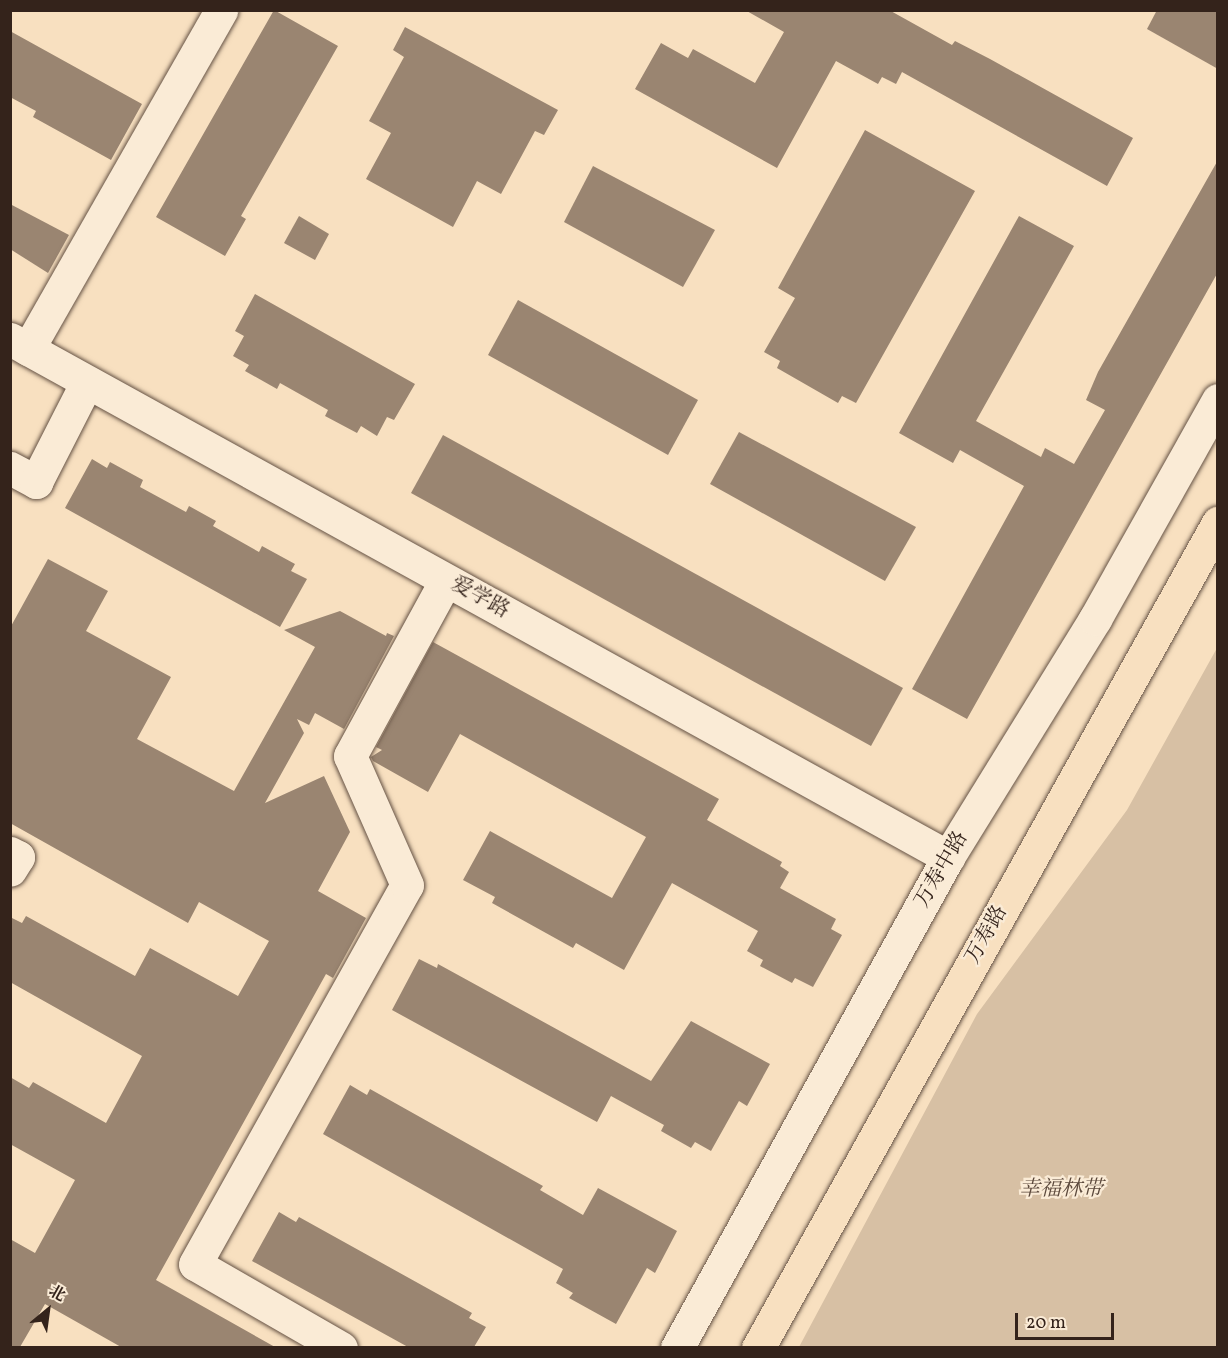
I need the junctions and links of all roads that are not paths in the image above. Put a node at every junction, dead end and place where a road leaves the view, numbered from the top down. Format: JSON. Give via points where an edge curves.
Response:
{"nodes":[{"id":1,"x":221,"y":10,"type":"edge"},
{"id":2,"x":19,"y":344,"type":"edge"},
{"id":3,"x":87,"y":382,"type":"junction"},
{"id":4,"x":1218,"y":400,"type":"edge"},
{"id":5,"x":10,"y":468,"type":"edge"},
{"id":6,"x":1218,"y":523,"type":"edge"},
{"id":7,"x":446,"y":580,"type":"junction"},
{"id":8,"x":10,"y":853,"type":"edge"},
{"id":9,"x":948,"y":857,"type":"junction"},
{"id":10,"x":10,"y":870,"type":"edge"},
{"id":11,"x":341,"y":1347,"type":"edge"},
{"id":12,"x":678,"y":1347,"type":"edge"},
{"id":13,"x":758,"y":1347,"type":"edge"}],
"edges":[{"from":1,"to":2,"type":"street"},
{"from":2,"to":3,"type":"street","name":"爱学路"},
{"from":3,"to":5,"type":"street","via":[[36,482]]},
{"from":3,"to":7,"type":"street","name":"爱学路"},
{"from":4,"to":9,"type":"street","name":"万寿中路","via":[[1095,619]]},
{"from":6,"to":13,"type":"main road","name":"万寿路"},
{"from":7,"to":9,"type":"street","name":"爱学路"},
{"from":7,"to":11,"type":"street","via":[[350,756],[406,885],[195,1264]]},
{"from":8,"to":10,"type":"street","via":[[18,857]]},
{"from":9,"to":12,"type":"street","name":"万寿中路"}]}
